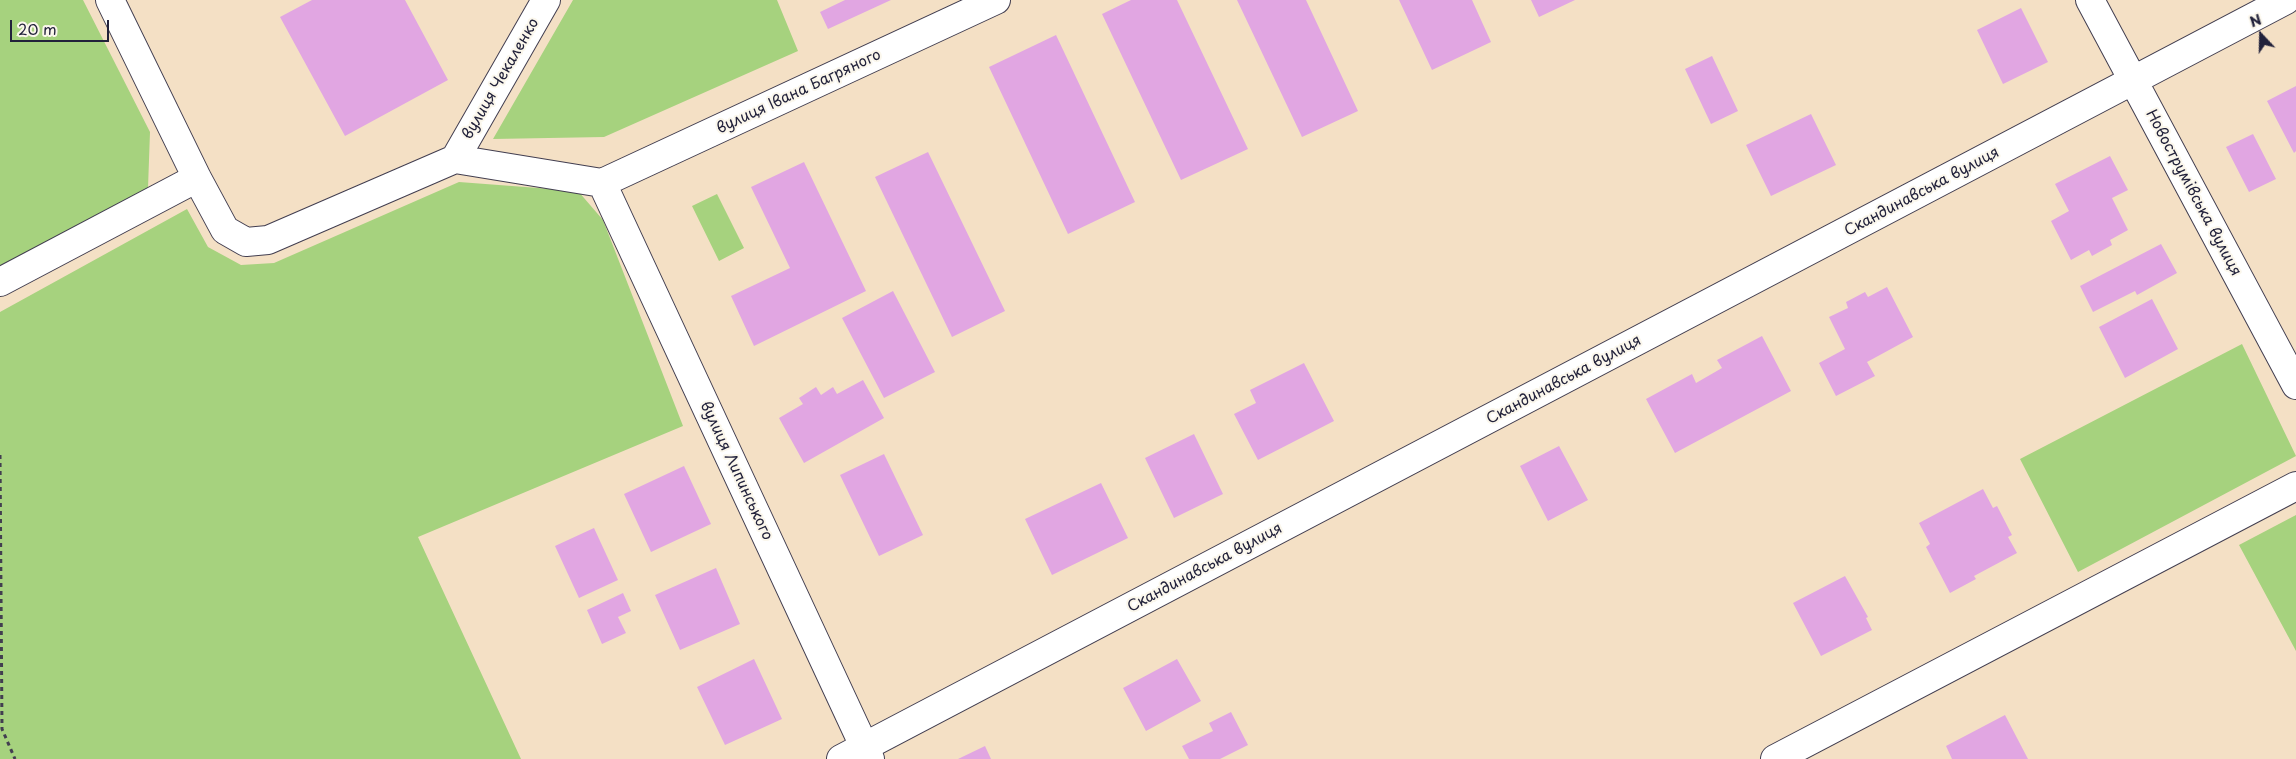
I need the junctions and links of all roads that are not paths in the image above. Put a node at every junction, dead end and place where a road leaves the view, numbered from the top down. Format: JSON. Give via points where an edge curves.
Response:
{"nodes":[{"id":1,"x":110,"y":0,"type":"edge"},
{"id":2,"x":546,"y":0,"type":"edge"},
{"id":3,"x":996,"y":0,"type":"edge"},
{"id":4,"x":2090,"y":0,"type":"edge"},
{"id":5,"x":2286,"y":0,"type":"edge"},
{"id":6,"x":2133,"y":81,"type":"junction"},
{"id":7,"x":455,"y":159,"type":"junction"},
{"id":8,"x":197,"y":178,"type":"junction"},
{"id":9,"x":602,"y":183,"type":"junction"},
{"id":10,"x":0,"y":282,"type":"edge"},
{"id":11,"x":2296,"y":385,"type":"edge"},
{"id":12,"x":2296,"y":486,"type":"edge"},
{"id":13,"x":859,"y":755,"type":"edge"},
{"id":14,"x":1775,"y":759,"type":"edge"}],
"edges":[{"from":1,"to":8,"type":"street"},
{"from":2,"to":7,"type":"street","name":"вулиця Чекаленко"},
{"from":3,"to":9,"type":"street","name":"вулиця Івана Багряного"},
{"from":4,"to":6,"type":"street","name":"Новострумівська вулиця"},
{"from":5,"to":6,"type":"street","name":"Скандинавська вулиця"},
{"from":6,"to":11,"type":"street","name":"Новострумівська вулиця"},
{"from":6,"to":13,"type":"street","name":"Скандинавська вулиця"},
{"from":7,"to":8,"type":"street","via":[[268,240],[246,242],[225,230]]},
{"from":7,"to":9,"type":"street"},
{"from":8,"to":10,"type":"street"},
{"from":9,"to":13,"type":"street","name":"вулиця Липинського"},
{"from":12,"to":14,"type":"street"}]}
